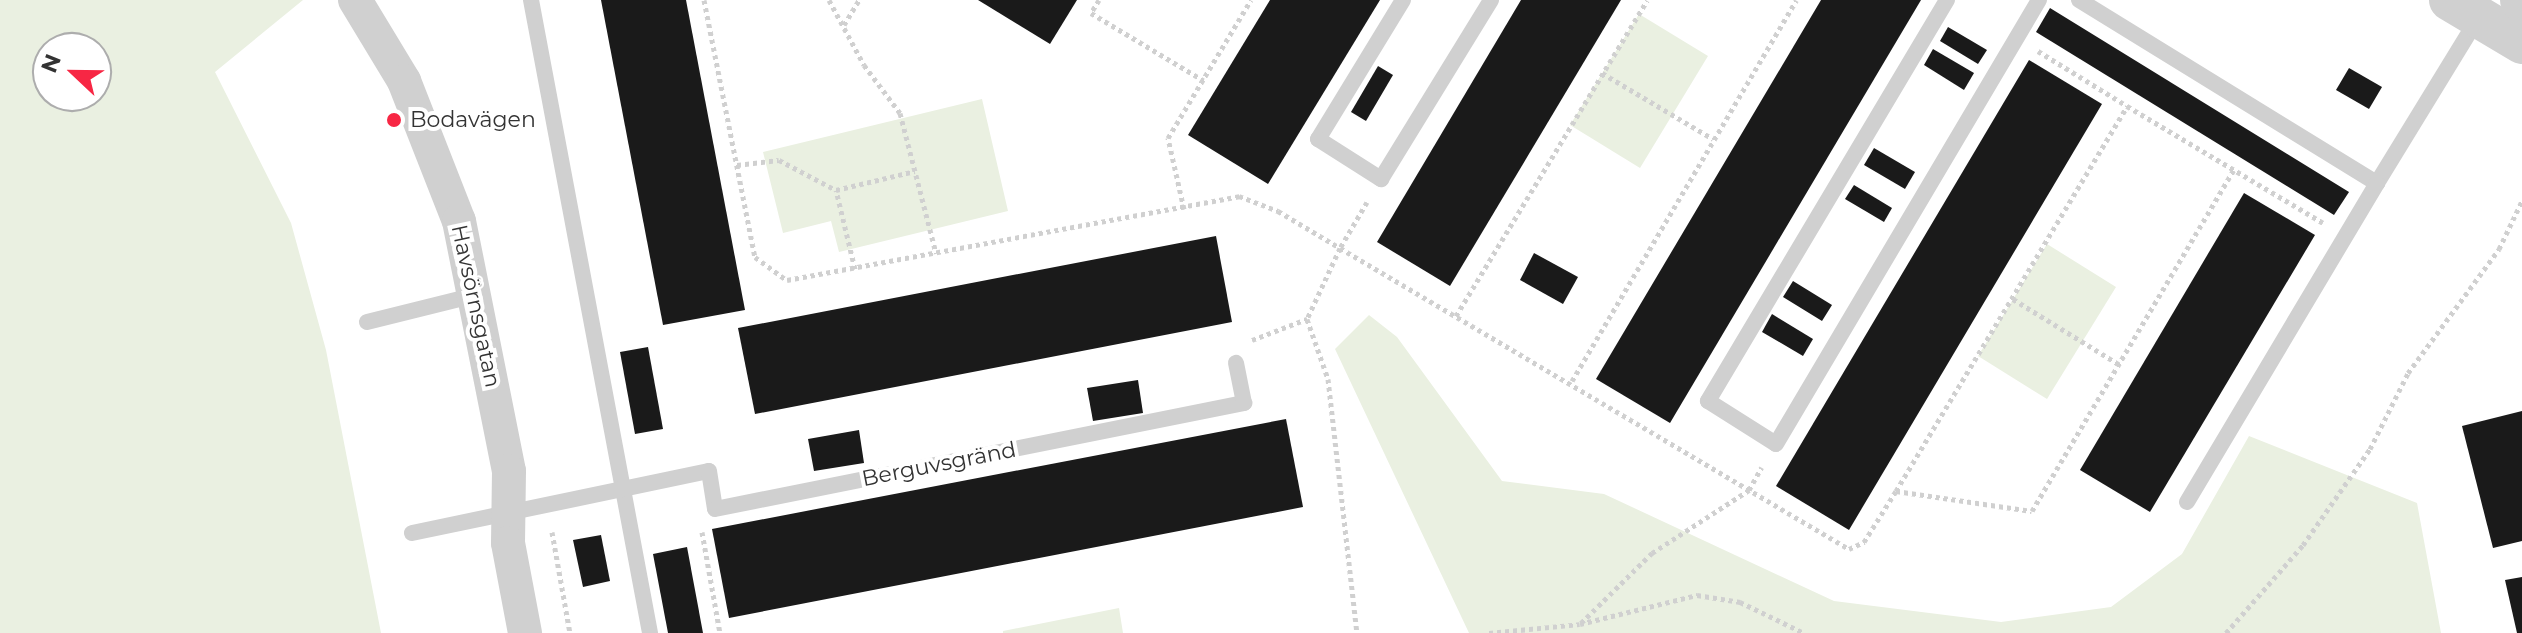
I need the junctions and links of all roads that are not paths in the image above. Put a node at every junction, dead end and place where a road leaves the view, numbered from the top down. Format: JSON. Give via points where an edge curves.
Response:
{"nodes":[{"id":1,"x":355,"y":0,"type":"edge"},
{"id":2,"x":531,"y":0,"type":"edge"},
{"id":3,"x":1403,"y":0,"type":"edge"},
{"id":4,"x":1491,"y":0,"type":"edge"},
{"id":5,"x":1947,"y":0,"type":"edge"},
{"id":6,"x":2039,"y":0,"type":"edge"},
{"id":7,"x":2079,"y":0,"type":"edge"},
{"id":8,"x":2473,"y":6,"type":"edge"},
{"id":9,"x":2522,"y":43,"type":"edge"},
{"id":10,"x":2377,"y":183,"type":"junction"},
{"id":11,"x":476,"y":295,"type":"junction"},
{"id":12,"x":367,"y":322,"type":"dead end"},
{"id":13,"x":1236,"y":363,"type":"road end"},
{"id":14,"x":623,"y":488,"type":"junction"},
{"id":15,"x":2187,"y":502,"type":"dead end"},
{"id":16,"x":508,"y":513,"type":"junction"},
{"id":17,"x":412,"y":533,"type":"dead end"},
{"id":18,"x":525,"y":633,"type":"edge"},
{"id":19,"x":650,"y":633,"type":"edge"}],
"edges":[{"from":1,"to":11,"type":"street","name":"Havsörnsgatan","via":[[404,81],[459,221]]},
{"from":2,"to":14,"type":"lane"},
{"from":3,"to":4,"type":"lane","via":[[1318,139],[1381,179]]},
{"from":5,"to":6,"type":"lane","via":[[1708,401],[1776,444]]},
{"from":7,"to":10,"type":"lane"},
{"from":8,"to":9,"type":"street"},
{"from":8,"to":10,"type":"lane"},
{"from":10,"to":15,"type":"lane"},
{"from":11,"to":12,"type":"lane"},
{"from":11,"to":16,"type":"street","name":"Havsörnsgatan","via":[[509,471]]},
{"from":13,"to":14,"type":"lane","name":"Berguvsgränd","via":[[1244,403],[715,509],[709,471]]},
{"from":14,"to":16,"type":"lane"},
{"from":14,"to":19,"type":"lane"},
{"from":16,"to":17,"type":"lane"},
{"from":16,"to":18,"type":"street","name":"Havsörnsgatan","via":[[508,543]]}]}
